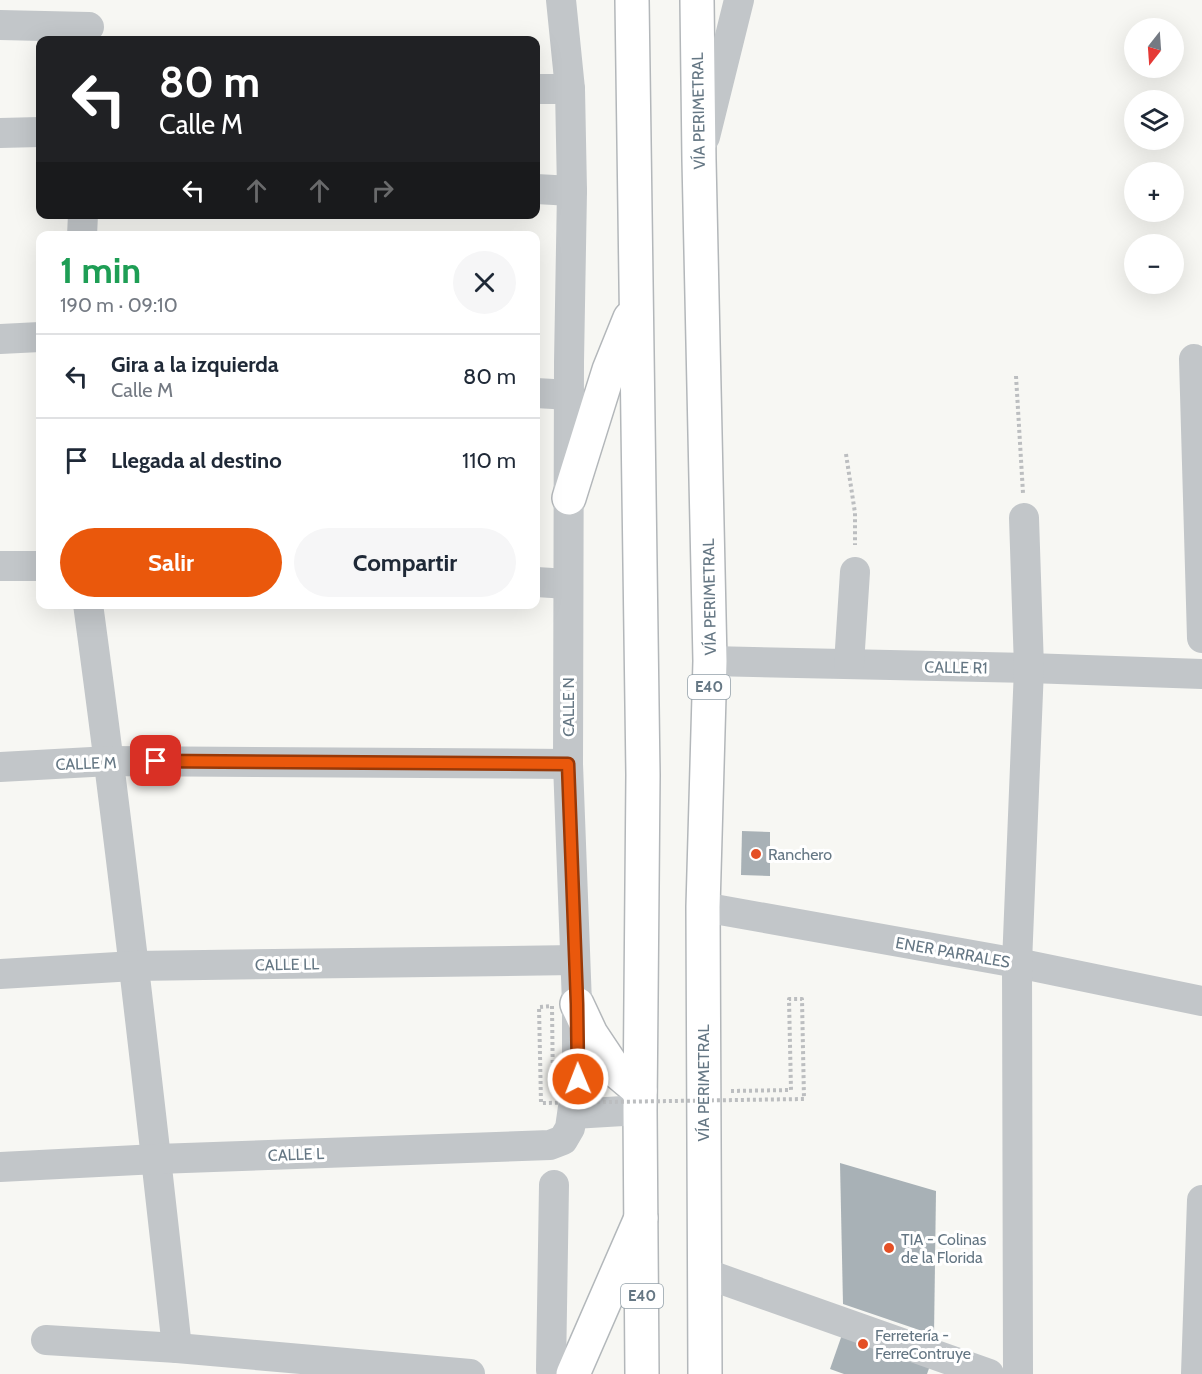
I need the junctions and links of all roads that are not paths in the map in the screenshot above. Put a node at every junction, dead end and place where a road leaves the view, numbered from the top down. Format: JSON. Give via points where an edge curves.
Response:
{"nodes":[{"id":1,"x":561,"y":0,"type":"edge"},
{"id":2,"x":632,"y":0,"type":"edge"},
{"id":3,"x":697,"y":0,"type":"edge"},
{"id":4,"x":739,"y":0,"type":"edge"},
{"id":5,"x":89,"y":22,"type":"edge"},
{"id":6,"x":0,"y":25,"type":"edge"},
{"id":7,"x":540,"y":89,"type":"edge"},
{"id":8,"x":570,"y":89,"type":"junction"},
{"id":9,"x":36,"y":132,"type":"edge"},
{"id":10,"x":0,"y":133,"type":"edge"},
{"id":11,"x":699,"y":160,"type":"junction"},
{"id":12,"x":540,"y":189,"type":"edge"},
{"id":13,"x":572,"y":191,"type":"junction"},
{"id":14,"x":636,"y":302,"type":"junction"},
{"id":15,"x":36,"y":337,"type":"edge"},
{"id":16,"x":0,"y":339,"type":"edge"},
{"id":17,"x":1194,"y":359,"type":"dead end"},
{"id":18,"x":540,"y":393,"type":"edge"},
{"id":19,"x":570,"y":395,"type":"junction"},
{"id":20,"x":569,"y":498,"type":"junction"},
{"id":21,"x":1024,"y":518,"type":"road end"},
{"id":22,"x":0,"y":566,"type":"edge"},
{"id":23,"x":36,"y":566,"type":"edge"},
{"id":24,"x":855,"y":572,"type":"road end"},
{"id":25,"x":540,"y":582,"type":"edge"},
{"id":26,"x":568,"y":584,"type":"junction"},
{"id":27,"x":89,"y":609,"type":"edge"},
{"id":28,"x":1202,"y":638,"type":"edge"},
{"id":29,"x":710,"y":661,"type":"junction"},
{"id":30,"x":849,"y":664,"type":"junction"},
{"id":31,"x":1029,"y":668,"type":"junction"},
{"id":32,"x":1202,"y":674,"type":"edge"},
{"id":33,"x":110,"y":761,"type":"junction"},
{"id":34,"x":568,"y":764,"type":"junction"},
{"id":35,"x":0,"y":767,"type":"edge"},
{"id":36,"x":703,"y":907,"type":"junction"},
{"id":37,"x":575,"y":960,"type":"junction"},
{"id":38,"x":1017,"y":963,"type":"junction"},
{"id":39,"x":134,"y":966,"type":"junction"},
{"id":40,"x":0,"y":974,"type":"edge"},
{"id":41,"x":1202,"y":1000,"type":"edge"},
{"id":42,"x":577,"y":1004,"type":"junction"},
{"id":43,"x":568,"y":1095,"type":"junction"},
{"id":44,"x":640,"y":1101,"type":"junction"},
{"id":45,"x":157,"y":1159,"type":"junction"},
{"id":46,"x":0,"y":1167,"type":"edge"},
{"id":47,"x":554,"y":1185,"type":"dead end"},
{"id":48,"x":1202,"y":1200,"type":"edge"},
{"id":49,"x":641,"y":1218,"type":"junction"},
{"id":50,"x":704,"y":1273,"type":"junction"},
{"id":51,"x":46,"y":1340,"type":"dead end"},
{"id":52,"x":177,"y":1348,"type":"junction"},
{"id":53,"x":470,"y":1374,"type":"edge"},
{"id":54,"x":553,"y":1374,"type":"edge"},
{"id":55,"x":573,"y":1374,"type":"edge"},
{"id":56,"x":642,"y":1374,"type":"edge"},
{"id":57,"x":705,"y":1374,"type":"edge"},
{"id":58,"x":989,"y":1374,"type":"edge"},
{"id":59,"x":1018,"y":1374,"type":"edge"},
{"id":60,"x":1196,"y":1374,"type":"edge"}],
"edges":[{"from":1,"to":8,"type":"street","name":"CALLE N"},
{"from":2,"to":14,"type":"main road","number":"E40"},
{"from":3,"to":11,"type":"main road","name":"VÍA PERIMETRAL","number":"E40"},
{"from":4,"to":11,"type":"street"},
{"from":5,"to":6,"type":"street"},
{"from":7,"to":8,"type":"street"},
{"from":8,"to":13,"type":"street","name":"CALLE N"},
{"from":9,"to":10,"type":"street"},
{"from":11,"to":29,"type":"main road","name":"VÍA PERIMETRAL","number":"E40"},
{"from":12,"to":13,"type":"street"},
{"from":13,"to":19,"type":"street","name":"CALLE N"},
{"from":14,"to":20,"type":"main road","via":[[609,370]]},
{"from":14,"to":44,"type":"main road","number":"E40","via":[[643,775]]},
{"from":15,"to":16,"type":"street"},
{"from":17,"to":28,"type":"street"},
{"from":18,"to":19,"type":"street"},
{"from":19,"to":20,"type":"street","name":"CALLE N"},
{"from":20,"to":26,"type":"street","name":"CALLE N"},
{"from":21,"to":31,"type":"street"},
{"from":22,"to":23,"type":"street"},
{"from":24,"to":30,"type":"street"},
{"from":25,"to":26,"type":"street"},
{"from":26,"to":34,"type":"street","name":"CALLE N"},
{"from":27,"to":33,"type":"street"},
{"from":29,"to":30,"type":"street","name":"CALLE R1"},
{"from":29,"to":36,"type":"main road","name":"VÍA PERIMETRAL","number":"E40"},
{"from":30,"to":31,"type":"street","name":"CALLE R1"},
{"from":31,"to":32,"type":"street","name":"CALLE R1"},
{"from":31,"to":38,"type":"street"},
{"from":33,"to":34,"type":"street","name":"CALLE M"},
{"from":33,"to":35,"type":"street","name":"CALLE M"},
{"from":33,"to":39,"type":"street"},
{"from":34,"to":37,"type":"street","name":"CALLE N"},
{"from":36,"to":38,"type":"street","name":"ENER PARRALES"},
{"from":36,"to":50,"type":"main road","name":"VÍA PERIMETRAL","number":"E40"},
{"from":37,"to":39,"type":"street","name":"CALLE LL"},
{"from":37,"to":42,"type":"street","name":"CALLE N"},
{"from":38,"to":41,"type":"street","name":"ENER PARRALES"},
{"from":38,"to":59,"type":"street"},
{"from":39,"to":40,"type":"street","name":"CALLE LL"},
{"from":39,"to":45,"type":"street"},
{"from":42,"to":43,"type":"street","name":"CALLE N"},
{"from":42,"to":44,"type":"main road","via":[[591,1034]]},
{"from":43,"to":44,"type":"street"},
{"from":43,"to":45,"type":"street","name":"CALLE L","via":[[570,1128],[563,1140],[550,1145]]},
{"from":44,"to":49,"type":"main road","number":"E40"},
{"from":45,"to":46,"type":"street","name":"CALLE L"},
{"from":45,"to":52,"type":"street"},
{"from":47,"to":54,"type":"street","via":[[550,1370]]},
{"from":48,"to":60,"type":"street"},
{"from":49,"to":55,"type":"main road"},
{"from":49,"to":56,"type":"main road","number":"E40"},
{"from":50,"to":57,"type":"main road","name":"VÍA PERIMETRAL","number":"E40"},
{"from":50,"to":58,"type":"street"},
{"from":51,"to":52,"type":"street"},
{"from":52,"to":53,"type":"street"}]}
